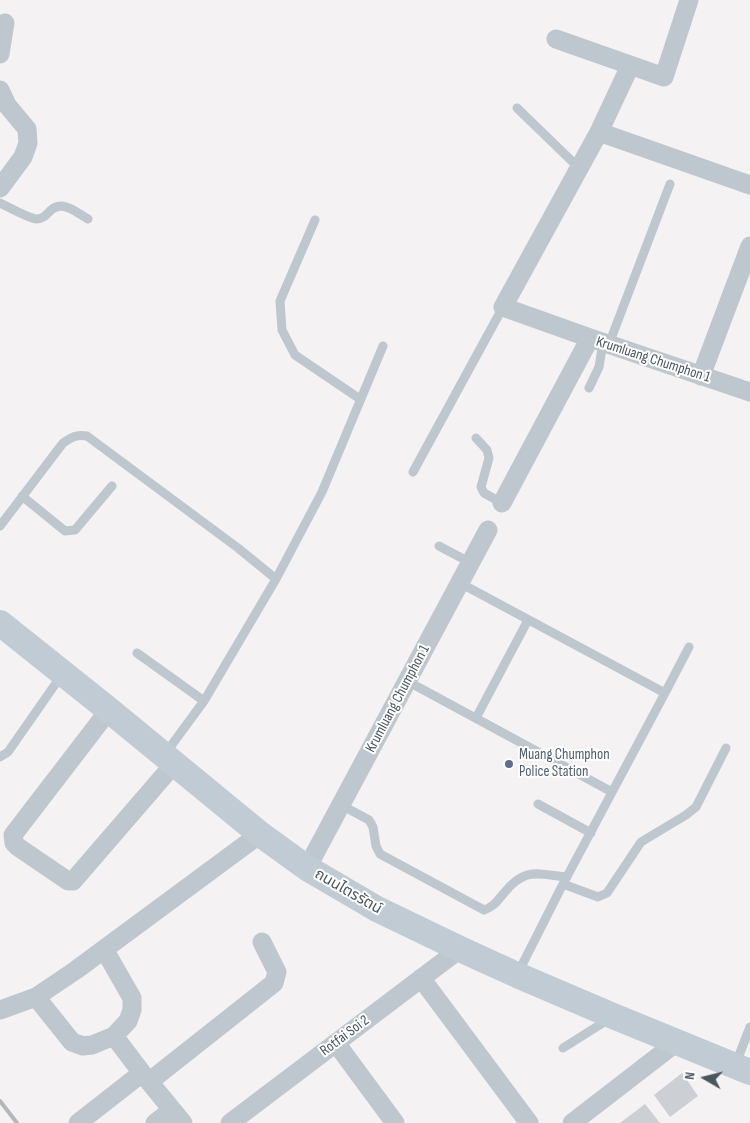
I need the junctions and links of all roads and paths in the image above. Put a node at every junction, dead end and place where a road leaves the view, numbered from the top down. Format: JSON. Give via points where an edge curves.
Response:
{"nodes":[{"id":1,"x":689,"y":0,"type":"edge"},
{"id":2,"x":5,"y":23,"type":"dead end"},
{"id":3,"x":556,"y":39,"type":"dead end"},
{"id":4,"x":0,"y":54,"type":"edge"},
{"id":5,"x":630,"y":66,"type":"junction"},
{"id":6,"x":0,"y":90,"type":"edge"},
{"id":7,"x":517,"y":108,"type":"dead end"},
{"id":8,"x":599,"y":132,"type":"junction"},
{"id":9,"x":579,"y":168,"type":"junction"},
{"id":10,"x":670,"y":184,"type":"dead end"},
{"id":11,"x":750,"y":185,"type":"edge"},
{"id":12,"x":0,"y":188,"type":"edge"},
{"id":13,"x":0,"y":203,"type":"edge"},
{"id":14,"x":88,"y":220,"type":"dead end"},
{"id":15,"x":316,"y":220,"type":"dead end"},
{"id":16,"x":750,"y":246,"type":"edge"},
{"id":17,"x":503,"y":307,"type":"junction"},
{"id":18,"x":601,"y":341,"type":"junction"},
{"id":19,"x":383,"y":346,"type":"dead end"},
{"id":20,"x":701,"y":376,"type":"junction"},
{"id":21,"x":589,"y":388,"type":"dead end"},
{"id":22,"x":750,"y":392,"type":"edge"},
{"id":23,"x":360,"y":399,"type":"junction"},
{"id":24,"x":476,"y":438,"type":"dead end"},
{"id":25,"x":413,"y":472,"type":"dead end"},
{"id":26,"x":112,"y":486,"type":"dead end"},
{"id":27,"x":22,"y":496,"type":"junction"},
{"id":28,"x":502,"y":503,"type":"joint"},
{"id":29,"x":0,"y":526,"type":"edge"},
{"id":30,"x":488,"y":530,"type":"dead end"},
{"id":31,"x":440,"y":546,"type":"dead end"},
{"id":32,"x":471,"y":562,"type":"junction"},
{"id":33,"x":276,"y":579,"type":"junction"},
{"id":34,"x":460,"y":583,"type":"junction"},
{"id":35,"x":528,"y":620,"type":"junction"},
{"id":36,"x":0,"y":623,"type":"edge"},
{"id":37,"x":689,"y":647,"type":"dead end"},
{"id":38,"x":138,"y":653,"type":"dead end"},
{"id":39,"x":63,"y":674,"type":"junction"},
{"id":40,"x":407,"y":682,"type":"junction"},
{"id":41,"x":665,"y":693,"type":"junction"},
{"id":42,"x":204,"y":701,"type":"junction"},
{"id":43,"x":109,"y":710,"type":"junction"},
{"id":44,"x":476,"y":718,"type":"junction"},
{"id":45,"x":726,"y":748,"type":"dead end"},
{"id":46,"x":0,"y":757,"type":"edge"},
{"id":47,"x":169,"y":760,"type":"junction"},
{"id":48,"x":612,"y":792,"type":"junction"},
{"id":49,"x":538,"y":804,"type":"dead end"},
{"id":50,"x":341,"y":805,"type":"junction"},
{"id":51,"x":591,"y":832,"type":"junction"},
{"id":52,"x":260,"y":834,"type":"junction"},
{"id":53,"x":307,"y":868,"type":"junction"},
{"id":54,"x":565,"y":880,"type":"junction"},
{"id":55,"x":262,"y":942,"type":"dead end"},
{"id":56,"x":104,"y":949,"type":"junction"},
{"id":57,"x":460,"y":949,"type":"junction"},
{"id":58,"x":516,"y":975,"type":"junction"},
{"id":59,"x":421,"y":978,"type":"junction"},
{"id":60,"x":36,"y":997,"type":"junction"},
{"id":61,"x":0,"y":1010,"type":"edge"},
{"id":62,"x":613,"y":1016,"type":"junction"},
{"id":63,"x":750,"y":1027,"type":"edge"},
{"id":64,"x":114,"y":1036,"type":"junction"},
{"id":65,"x":678,"y":1042,"type":"junction"},
{"id":66,"x":336,"y":1043,"type":"junction"},
{"id":67,"x":563,"y":1048,"type":"dead end"},
{"id":68,"x":743,"y":1069,"type":"edge"},
{"id":69,"x":146,"y":1077,"type":"junction"},
{"id":70,"x":177,"y":1116,"type":"edge"},
{"id":71,"x":78,"y":1123,"type":"edge"},
{"id":72,"x":155,"y":1123,"type":"edge"},
{"id":73,"x":230,"y":1123,"type":"edge"},
{"id":74,"x":395,"y":1123,"type":"edge"},
{"id":75,"x":529,"y":1123,"type":"edge"},
{"id":76,"x":572,"y":1123,"type":"edge"}],
"edges":[{"from":1,"to":5,"type":"street","via":[[664,77]]},
{"from":2,"to":4,"type":"street"},
{"from":3,"to":5,"type":"street"},
{"from":5,"to":8,"type":"street"},
{"from":6,"to":12,"type":"street","via":[[27,129],[28,143],[23,157]]},
{"from":7,"to":9,"type":"lane"},
{"from":8,"to":9,"type":"street"},
{"from":8,"to":11,"type":"street"},
{"from":9,"to":17,"type":"street"},
{"from":10,"to":18,"type":"lane"},
{"from":13,"to":14,"type":"lane","via":[[38,219],[53,208],[62,206]]},
{"from":15,"to":23,"type":"lane","via":[[280,301],[282,330],[295,355]]},
{"from":16,"to":20,"type":"street"},
{"from":17,"to":18,"type":"street"},
{"from":17,"to":25,"type":"lane"},
{"from":18,"to":20,"type":"street","name":"Krumluang Chumphon 1"},
{"from":18,"to":21,"type":"lane","via":[[599,367]]},
{"from":18,"to":28,"type":"street","name":"Krumluang Chumphon 1"},
{"from":19,"to":23,"type":"lane"},
{"from":20,"to":22,"type":"street","name":"Krumluang Chumphon 1"},
{"from":23,"to":33,"type":"lane","via":[[322,492]]},
{"from":24,"to":28,"type":"lane","via":[[487,450],[489,458],[481,486],[484,493]]},
{"from":26,"to":27,"type":"lane","via":[[75,530],[65,530]]},
{"from":27,"to":29,"type":"lane"},
{"from":27,"to":33,"type":"lane","via":[[63,443],[72,437],[87,436]]},
{"from":30,"to":32,"type":"street","name":"Krumluang Chumphon 1"},
{"from":31,"to":32,"type":"lane"},
{"from":32,"to":34,"type":"street","name":"Krumluang Chumphon 1"},
{"from":33,"to":42,"type":"lane"},
{"from":34,"to":35,"type":"lane"},
{"from":34,"to":40,"type":"street","name":"Krumluang Chumphon 1"},
{"from":35,"to":41,"type":"lane"},
{"from":35,"to":44,"type":"lane"},
{"from":36,"to":39,"type":"main road","name":"ถนนไตรรัตน์"},
{"from":37,"to":41,"type":"lane"},
{"from":38,"to":42,"type":"lane"},
{"from":39,"to":43,"type":"main road","name":"ถนนไตรรัตน์"},
{"from":39,"to":46,"type":"lane","via":[[8,752]]},
{"from":40,"to":44,"type":"lane"},
{"from":40,"to":50,"type":"street","name":"Krumluang Chumphon 1"},
{"from":41,"to":48,"type":"lane"},
{"from":42,"to":47,"type":"lane"},
{"from":43,"to":47,"type":"main road","name":"ถนนไตรรัตน์"},
{"from":43,"to":47,"type":"street","via":[[13,835],[18,847],[68,881],[74,881]]},
{"from":44,"to":48,"type":"lane"},
{"from":45,"to":54,"type":"lane","via":[[696,808],[641,842],[608,893],[598,896]]},
{"from":47,"to":52,"type":"main road","name":"ถนนไตรรัตน์"},
{"from":48,"to":51,"type":"lane"},
{"from":49,"to":51,"type":"lane"},
{"from":50,"to":53,"type":"street","name":"Krumluang Chumphon 1"},
{"from":50,"to":54,"type":"lane","via":[[369,820],[380,854],[484,910],[492,907],[520,877],[533,873]]},
{"from":51,"to":54,"type":"lane"},
{"from":52,"to":53,"type":"main road","name":"ถนนไตรรัตน์"},
{"from":52,"to":56,"type":"street"},
{"from":53,"to":57,"type":"main road","name":"ถนนไตรรัตน์","via":[[377,909]]},
{"from":54,"to":58,"type":"lane"},
{"from":55,"to":69,"type":"street","via":[[277,972],[274,983]]},
{"from":56,"to":60,"type":"street"},
{"from":56,"to":64,"type":"street","via":[[132,998],[128,1021]]},
{"from":57,"to":58,"type":"main road","name":"ถนนไตรรัตน์"},
{"from":57,"to":59,"type":"street","name":"Rotfai Soi 2"},
{"from":58,"to":62,"type":"main road","name":"ถนนไตรรัตน์"},
{"from":59,"to":66,"type":"street","name":"Rotfai Soi 2"},
{"from":59,"to":75,"type":"street"},
{"from":60,"to":61,"type":"street"},
{"from":60,"to":64,"type":"street","via":[[72,1042],[92,1045]]},
{"from":62,"to":65,"type":"main road","name":"ถนนไตรรัตน์"},
{"from":62,"to":67,"type":"lane"},
{"from":63,"to":68,"type":"lane"},
{"from":64,"to":69,"type":"street"},
{"from":65,"to":68,"type":"main road","name":"ถนนไตรรัตน์"},
{"from":65,"to":76,"type":"street"},
{"from":66,"to":73,"type":"street","name":"Rotfai Soi 2"},
{"from":66,"to":74,"type":"street"},
{"from":69,"to":70,"type":"street"},
{"from":69,"to":71,"type":"street"},
{"from":70,"to":72,"type":"street"}]}
